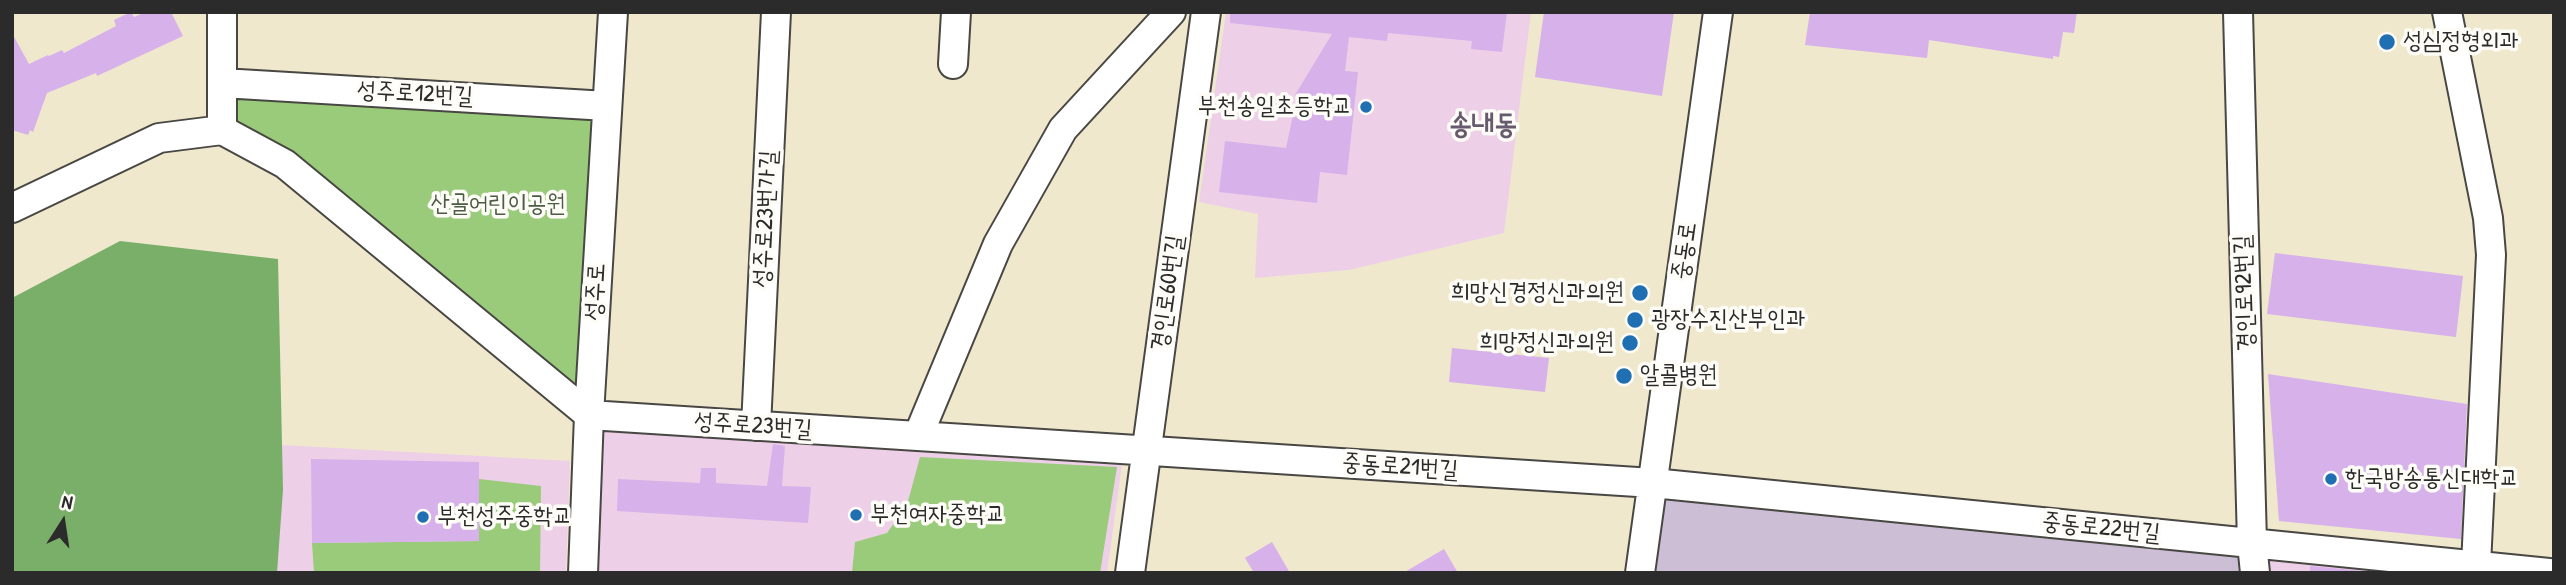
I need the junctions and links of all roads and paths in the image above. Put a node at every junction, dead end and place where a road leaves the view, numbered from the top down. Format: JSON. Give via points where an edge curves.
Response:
{"nodes":[{"id":1,"x":222,"y":12,"type":"edge"},
{"id":2,"x":613,"y":12,"type":"edge"},
{"id":3,"x":776,"y":12,"type":"edge"},
{"id":4,"x":956,"y":12,"type":"edge"},
{"id":5,"x":1171,"y":12,"type":"edge"},
{"id":6,"x":1206,"y":12,"type":"edge"},
{"id":7,"x":1718,"y":12,"type":"edge"},
{"id":8,"x":2238,"y":12,"type":"edge"},
{"id":9,"x":2447,"y":12,"type":"edge"},
{"id":10,"x":953,"y":64,"type":"dead end"},
{"id":11,"x":222,"y":83,"type":"junction"},
{"id":12,"x":607,"y":106,"type":"junction"},
{"id":13,"x":222,"y":130,"type":"junction"},
{"id":14,"x":12,"y":208,"type":"edge"},
{"id":15,"x":589,"y":415,"type":"junction"},
{"id":16,"x":755,"y":426,"type":"junction"},
{"id":17,"x":918,"y":436,"type":"junction"},
{"id":18,"x":1147,"y":451,"type":"junction"},
{"id":19,"x":1653,"y":482,"type":"junction"},
{"id":20,"x":2252,"y":543,"type":"junction"},
{"id":21,"x":2476,"y":565,"type":"junction"},
{"id":22,"x":583,"y":573,"type":"edge"},
{"id":23,"x":1130,"y":573,"type":"edge"},
{"id":24,"x":1640,"y":573,"type":"edge"},
{"id":25,"x":2255,"y":573,"type":"edge"},
{"id":26,"x":2549,"y":573,"type":"edge"}],
"edges":[{"from":1,"to":11,"type":"street"},
{"from":2,"to":12,"type":"street","name":"성주로"},
{"from":3,"to":16,"type":"street","name":"성주로23번가길"},
{"from":4,"to":10,"type":"street"},
{"from":5,"to":17,"type":"street","via":[[1063,129],[998,244]]},
{"from":6,"to":18,"type":"street","name":"경인로60번길"},
{"from":7,"to":19,"type":"street","name":"중동로"},
{"from":8,"to":20,"type":"street","name":"경인로92번길"},
{"from":9,"to":21,"type":"street","via":[[2488,218],[2490,255]]},
{"from":11,"to":12,"type":"street","name":"성주로12번길"},
{"from":11,"to":13,"type":"street"},
{"from":12,"to":15,"type":"street","name":"성주로"},
{"from":13,"to":14,"type":"street","via":[[159,138]]},
{"from":13,"to":15,"type":"street","via":[[285,164]]},
{"from":15,"to":16,"type":"street","name":"성주로23번길"},
{"from":15,"to":22,"type":"street","name":"성주로"},
{"from":16,"to":17,"type":"street","name":"성주로23번길"},
{"from":17,"to":18,"type":"street","name":"성주로23번길"},
{"from":18,"to":19,"type":"street","name":"중동로21번길"},
{"from":18,"to":23,"type":"street","name":"경인로60번길"},
{"from":19,"to":20,"type":"street","name":"중동로22번길"},
{"from":19,"to":24,"type":"street","name":"중동로"},
{"from":20,"to":21,"type":"street","name":"중동로22번길"},
{"from":20,"to":25,"type":"street","name":"경인로92번길"},
{"from":21,"to":26,"type":"street","name":"중동로22번길"}]}
